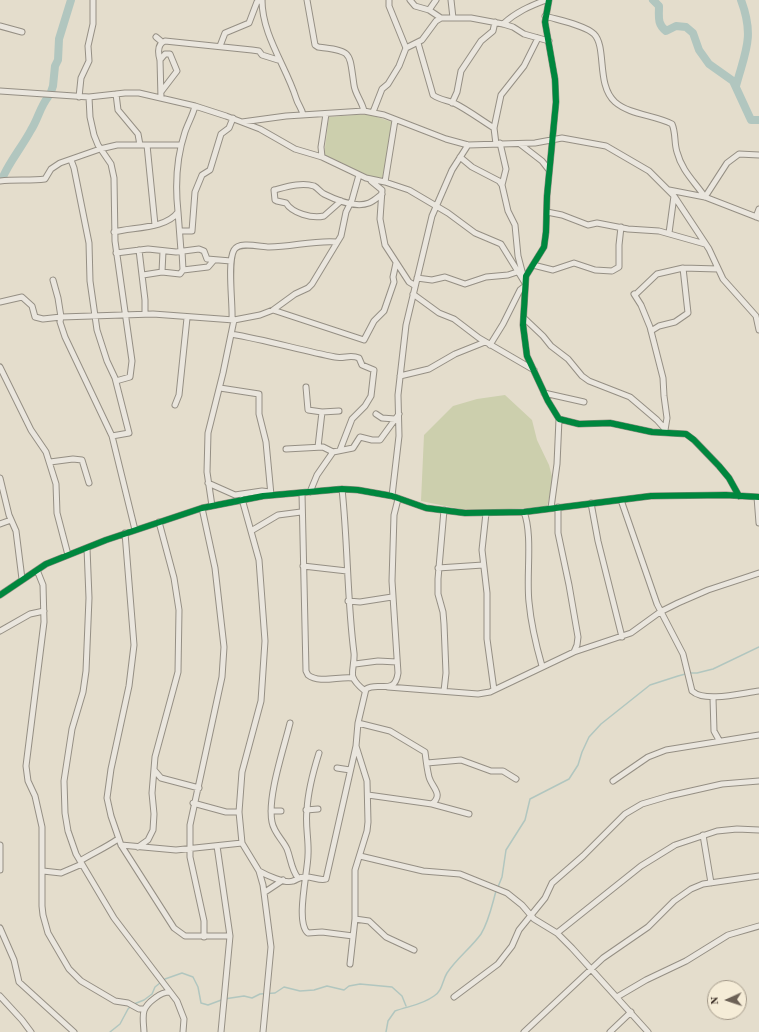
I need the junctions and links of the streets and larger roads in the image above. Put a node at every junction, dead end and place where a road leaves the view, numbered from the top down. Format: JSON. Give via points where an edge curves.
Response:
{"nodes":[{"id":1,"x":94,"y":0,"type":"edge"},
{"id":2,"x":262,"y":0,"type":"edge"},
{"id":3,"x":307,"y":0,"type":"edge"},
{"id":4,"x":389,"y":0,"type":"edge"},
{"id":5,"x":410,"y":0,"type":"edge"},
{"id":6,"x":436,"y":0,"type":"edge"},
{"id":7,"x":452,"y":0,"type":"edge"},
{"id":8,"x":548,"y":0,"type":"edge"},
{"id":9,"x":429,"y":10,"type":"junction"},
{"id":10,"x":545,"y":16,"type":"junction"},
{"id":11,"x":441,"y":18,"type":"junction"},
{"id":12,"x":453,"y":18,"type":"junction"},
{"id":13,"x":495,"y":22,"type":"junction"},
{"id":14,"x":503,"y":24,"type":"junction"},
{"id":15,"x":0,"y":26,"type":"edge"},
{"id":16,"x":22,"y":32,"type":"dead end"},
{"id":17,"x":156,"y":37,"type":"dead end"},
{"id":18,"x":538,"y":38,"type":"junction"},
{"id":19,"x":162,"y":42,"type":"junction"},
{"id":20,"x":549,"y":42,"type":"junction"},
{"id":21,"x":418,"y":43,"type":"junction"},
{"id":22,"x":220,"y":46,"type":"junction"},
{"id":23,"x":406,"y":48,"type":"junction"},
{"id":24,"x":160,"y":60,"type":"junction"},
{"id":25,"x":278,"y":60,"type":"junction"},
{"id":26,"x":0,"y":91,"type":"edge"},
{"id":27,"x":116,"y":94,"type":"junction"},
{"id":28,"x":161,"y":95,"type":"junction"},
{"id":29,"x":79,"y":97,"type":"junction"},
{"id":30,"x":89,"y":97,"type":"junction"},
{"id":31,"x":452,"y":103,"type":"junction"},
{"id":32,"x":195,"y":106,"type":"junction"},
{"id":33,"x":364,"y":111,"type":"junction"},
{"id":34,"x":373,"y":112,"type":"junction"},
{"id":35,"x":326,"y":114,"type":"junction"},
{"id":36,"x":303,"y":115,"type":"junction"},
{"id":37,"x":233,"y":118,"type":"junction"},
{"id":38,"x":395,"y":120,"type":"junction"},
{"id":39,"x":242,"y":122,"type":"junction"},
{"id":40,"x":494,"y":128,"type":"junction"},
{"id":41,"x":552,"y":140,"type":"junction"},
{"id":42,"x":468,"y":144,"type":"junction"},
{"id":43,"x":498,"y":144,"type":"junction"},
{"id":44,"x":520,"y":144,"type":"junction"},
{"id":45,"x":140,"y":145,"type":"junction"},
{"id":46,"x":146,"y":145,"type":"junction"},
{"id":47,"x":181,"y":145,"type":"junction"},
{"id":48,"x":100,"y":149,"type":"junction"},
{"id":49,"x":759,"y":155,"type":"edge"},
{"id":50,"x":322,"y":157,"type":"junction"},
{"id":51,"x":460,"y":157,"type":"junction"},
{"id":52,"x":71,"y":160,"type":"junction"},
{"id":53,"x":550,"y":170,"type":"junction"},
{"id":54,"x":358,"y":175,"type":"junction"},
{"id":55,"x":366,"y":178,"type":"junction"},
{"id":56,"x":0,"y":181,"type":"edge"},
{"id":57,"x":385,"y":182,"type":"junction"},
{"id":58,"x":502,"y":185,"type":"junction"},
{"id":59,"x":668,"y":190,"type":"junction"},
{"id":60,"x":382,"y":194,"type":"junction"},
{"id":61,"x":674,"y":196,"type":"junction"},
{"id":62,"x":705,"y":197,"type":"junction"},
{"id":63,"x":341,"y":201,"type":"junction"},
{"id":64,"x":350,"y":203,"type":"junction"},
{"id":65,"x":435,"y":206,"type":"junction"},
{"id":66,"x":759,"y":209,"type":"edge"},
{"id":67,"x":178,"y":212,"type":"junction"},
{"id":68,"x":547,"y":212,"type":"junction"},
{"id":69,"x":757,"y":218,"type":"edge"},
{"id":70,"x":155,"y":224,"type":"junction"},
{"id":71,"x":621,"y":227,"type":"junction"},
{"id":72,"x":181,"y":231,"type":"junction"},
{"id":73,"x":114,"y":232,"type":"junction"},
{"id":74,"x":669,"y":233,"type":"junction"},
{"id":75,"x":337,"y":242,"type":"junction"},
{"id":76,"x":706,"y":244,"type":"junction"},
{"id":77,"x":139,"y":250,"type":"junction"},
{"id":78,"x":163,"y":251,"type":"junction"},
{"id":79,"x":181,"y":251,"type":"junction"},
{"id":80,"x":116,"y":254,"type":"junction"},
{"id":81,"x":214,"y":260,"type":"junction"},
{"id":82,"x":231,"y":260,"type":"junction"},
{"id":83,"x":396,"y":263,"type":"junction"},
{"id":84,"x":533,"y":265,"type":"junction"},
{"id":85,"x":683,"y":268,"type":"junction"},
{"id":86,"x":718,"y":269,"type":"junction"},
{"id":87,"x":183,"y":270,"type":"junction"},
{"id":88,"x":162,"y":272,"type":"junction"},
{"id":89,"x":517,"y":272,"type":"junction"},
{"id":90,"x":143,"y":275,"type":"junction"},
{"id":91,"x":417,"y":278,"type":"junction"},
{"id":92,"x":53,"y":280,"type":"dead end"},
{"id":93,"x":525,"y":284,"type":"junction"},
{"id":94,"x":414,"y":285,"type":"junction"},
{"id":95,"x":413,"y":294,"type":"junction"},
{"id":96,"x":0,"y":302,"type":"edge"},
{"id":97,"x":273,"y":310,"type":"junction"},
{"id":98,"x":125,"y":314,"type":"junction"},
{"id":99,"x":144,"y":314,"type":"junction"},
{"id":100,"x":95,"y":315,"type":"junction"},
{"id":101,"x":61,"y":317,"type":"junction"},
{"id":102,"x":187,"y":318,"type":"junction"},
{"id":103,"x":524,"y":318,"type":"junction"},
{"id":104,"x":233,"y":320,"type":"junction"},
{"id":105,"x":759,"y":330,"type":"edge"},
{"id":106,"x":651,"y":331,"type":"junction"},
{"id":107,"x":231,"y":334,"type":"junction"},
{"id":108,"x":488,"y":343,"type":"junction"},
{"id":109,"x":0,"y":367,"type":"edge"},
{"id":110,"x":534,"y":371,"type":"junction"},
{"id":111,"x":400,"y":376,"type":"junction"},
{"id":112,"x":116,"y":381,"type":"junction"},
{"id":113,"x":306,"y":387,"type":"dead end"},
{"id":114,"x":220,"y":388,"type":"junction"},
{"id":115,"x":544,"y":393,"type":"junction"},
{"id":116,"x":584,"y":402,"type":"dead end"},
{"id":117,"x":175,"y":405,"type":"dead end"},
{"id":118,"x":322,"y":412,"type":"junction"},
{"id":119,"x":339,"y":412,"type":"dead end"},
{"id":120,"x":376,"y":414,"type":"dead end"},
{"id":121,"x":397,"y":416,"type":"junction"},
{"id":122,"x":559,"y":419,"type":"junction"},
{"id":123,"x":665,"y":431,"type":"junction"},
{"id":124,"x":112,"y":436,"type":"junction"},
{"id":125,"x":318,"y":447,"type":"junction"},
{"id":126,"x":286,"y":449,"type":"dead end"},
{"id":127,"x":340,"y":450,"type":"junction"},
{"id":128,"x":332,"y":452,"type":"junction"},
{"id":129,"x":50,"y":462,"type":"junction"},
{"id":130,"x":0,"y":478,"type":"edge"},
{"id":131,"x":89,"y":483,"type":"dead end"},
{"id":132,"x":208,"y":483,"type":"junction"},
{"id":133,"x":342,"y":489,"type":"junction"},
{"id":134,"x":310,"y":492,"type":"junction"},
{"id":135,"x":271,"y":493,"type":"junction"},
{"id":136,"x":302,"y":493,"type":"junction"},
{"id":137,"x":392,"y":496,"type":"junction"},
{"id":138,"x":739,"y":496,"type":"junction"},
{"id":139,"x":758,"y":497,"type":"edge"},
{"id":140,"x":242,"y":499,"type":"junction"},
{"id":141,"x":398,"y":499,"type":"junction"},
{"id":142,"x":621,"y":500,"type":"junction"},
{"id":143,"x":591,"y":503,"type":"junction"},
{"id":144,"x":212,"y":506,"type":"junction"},
{"id":145,"x":558,"y":507,"type":"junction"},
{"id":146,"x":202,"y":508,"type":"junction"},
{"id":147,"x":551,"y":508,"type":"junction"},
{"id":148,"x":444,"y":510,"type":"junction"},
{"id":149,"x":301,"y":512,"type":"junction"},
{"id":150,"x":524,"y":512,"type":"junction"},
{"id":151,"x":486,"y":513,"type":"junction"},
{"id":152,"x":11,"y":520,"type":"junction"},
{"id":153,"x":158,"y":522,"type":"junction"},
{"id":154,"x":759,"y":523,"type":"edge"},
{"id":155,"x":0,"y":524,"type":"edge"},
{"id":156,"x":135,"y":530,"type":"junction"},
{"id":157,"x":251,"y":531,"type":"junction"},
{"id":158,"x":125,"y":533,"type":"junction"},
{"id":159,"x":87,"y":548,"type":"junction"},
{"id":160,"x":68,"y":555,"type":"junction"},
{"id":161,"x":483,"y":565,"type":"junction"},
{"id":162,"x":303,"y":566,"type":"junction"},
{"id":163,"x":438,"y":568,"type":"junction"},
{"id":164,"x":37,"y":570,"type":"junction"},
{"id":165,"x":348,"y":571,"type":"junction"},
{"id":166,"x":759,"y":573,"type":"edge"},
{"id":167,"x":22,"y":579,"type":"junction"},
{"id":168,"x":0,"y":595,"type":"edge"},
{"id":169,"x":392,"y":597,"type":"junction"},
{"id":170,"x":348,"y":601,"type":"junction"},
{"id":171,"x":44,"y":611,"type":"junction"},
{"id":172,"x":660,"y":612,"type":"junction"},
{"id":173,"x":0,"y":631,"type":"edge"},
{"id":174,"x":622,"y":637,"type":"junction"},
{"id":175,"x":574,"y":652,"type":"junction"},
{"id":176,"x":397,"y":662,"type":"junction"},
{"id":177,"x":355,"y":664,"type":"junction"},
{"id":178,"x":542,"y":666,"type":"junction"},
{"id":179,"x":353,"y":678,"type":"junction"},
{"id":180,"x":387,"y":687,"type":"junction"},
{"id":181,"x":494,"y":690,"type":"junction"},
{"id":182,"x":364,"y":691,"type":"junction"},
{"id":183,"x":444,"y":691,"type":"junction"},
{"id":184,"x":759,"y":691,"type":"edge"},
{"id":185,"x":713,"y":698,"type":"junction"},
{"id":186,"x":290,"y":723,"type":"dead end"},
{"id":187,"x":358,"y":723,"type":"junction"},
{"id":188,"x":759,"y":736,"type":"edge"},
{"id":189,"x":719,"y":740,"type":"junction"},
{"id":190,"x":356,"y":746,"type":"junction"},
{"id":191,"x":319,"y":753,"type":"dead end"},
{"id":192,"x":427,"y":763,"type":"junction"},
{"id":193,"x":337,"y":768,"type":"dead end"},
{"id":194,"x":350,"y":770,"type":"junction"},
{"id":195,"x":154,"y":771,"type":"junction"},
{"id":196,"x":516,"y":780,"type":"dead end"},
{"id":197,"x":613,"y":781,"type":"dead end"},
{"id":198,"x":759,"y":781,"type":"edge"},
{"id":199,"x":198,"y":788,"type":"junction"},
{"id":200,"x":368,"y":795,"type":"junction"},
{"id":201,"x":194,"y":803,"type":"junction"},
{"id":202,"x":432,"y":804,"type":"junction"},
{"id":203,"x":318,"y":809,"type":"dead end"},
{"id":204,"x":306,"y":810,"type":"junction"},
{"id":205,"x":271,"y":811,"type":"junction"},
{"id":206,"x":281,"y":811,"type":"dead end"},
{"id":207,"x":239,"y":812,"type":"junction"},
{"id":208,"x":469,"y":814,"type":"dead end"},
{"id":209,"x":759,"y":830,"type":"edge"},
{"id":210,"x":703,"y":835,"type":"junction"},
{"id":211,"x":118,"y":839,"type":"junction"},
{"id":212,"x":242,"y":843,"type":"junction"},
{"id":213,"x":0,"y":845,"type":"edge"},
{"id":214,"x":121,"y":845,"type":"junction"},
{"id":215,"x":216,"y":846,"type":"junction"},
{"id":216,"x":138,"y":847,"type":"junction"},
{"id":217,"x":189,"y":849,"type":"junction"},
{"id":218,"x":360,"y":856,"type":"junction"},
{"id":219,"x":81,"y":863,"type":"junction"},
{"id":220,"x":0,"y":870,"type":"edge"},
{"id":221,"x":43,"y":871,"type":"junction"},
{"id":222,"x":259,"y":871,"type":"junction"},
{"id":223,"x":759,"y":876,"type":"edge"},
{"id":224,"x":305,"y":877,"type":"junction"},
{"id":225,"x":298,"y":878,"type":"junction"},
{"id":226,"x":283,"y":880,"type":"junction"},
{"id":227,"x":711,"y":883,"type":"junction"},
{"id":228,"x":265,"y":892,"type":"junction"},
{"id":229,"x":532,"y":915,"type":"junction"},
{"id":230,"x":355,"y":920,"type":"junction"},
{"id":231,"x":759,"y":926,"type":"edge"},
{"id":232,"x":0,"y":928,"type":"edge"},
{"id":233,"x":557,"y":933,"type":"junction"},
{"id":234,"x":230,"y":936,"type":"junction"},
{"id":235,"x":353,"y":936,"type":"junction"},
{"id":236,"x":204,"y":937,"type":"junction"},
{"id":237,"x":414,"y":950,"type":"dead end"},
{"id":238,"x":350,"y":964,"type":"dead end"},
{"id":239,"x":591,"y":969,"type":"junction"},
{"id":240,"x":170,"y":992,"type":"junction"},
{"id":241,"x":0,"y":996,"type":"edge"},
{"id":242,"x":454,"y":997,"type":"dead end"},
{"id":243,"x":617,"y":997,"type":"junction"},
{"id":244,"x":144,"y":1009,"type":"junction"},
{"id":245,"x":631,"y":1012,"type":"junction"},
{"id":246,"x":31,"y":1032,"type":"edge"},
{"id":247,"x":74,"y":1032,"type":"edge"},
{"id":248,"x":144,"y":1032,"type":"edge"},
{"id":249,"x":183,"y":1032,"type":"edge"},
{"id":250,"x":221,"y":1032,"type":"edge"},
{"id":251,"x":263,"y":1032,"type":"edge"},
{"id":252,"x":524,"y":1032,"type":"edge"},
{"id":253,"x":610,"y":1032,"type":"edge"},
{"id":254,"x":648,"y":1032,"type":"edge"}],
"edges":[{"from":1,"to":29,"type":"street","via":[[93,24],[88,46],[89,61],[80,78]]},
{"from":2,"to":22,"type":"street","via":[[257,2],[249,23],[225,33]]},
{"from":2,"to":25,"type":"street","via":[[263,20]]},
{"from":3,"to":33,"type":"street","via":[[315,45],[345,52],[352,66],[354,87],[361,98]]},
{"from":4,"to":23,"type":"street"},
{"from":5,"to":9,"type":"street","via":[[415,6]]},
{"from":6,"to":9,"type":"street"},
{"from":7,"to":12,"type":"street"},
{"from":8,"to":10,"type":"street"},
{"from":8,"to":14,"type":"street","via":[[523,9]]},
{"from":9,"to":11,"type":"street"},
{"from":10,"to":20,"type":"street"},
{"from":10,"to":62,"type":"street","via":[[585,28],[594,34],[599,42],[605,84],[611,98],[626,108],[672,124],[676,152],[684,171]]},
{"from":11,"to":12,"type":"street"},
{"from":11,"to":21,"type":"street"},
{"from":12,"to":13,"type":"street"},
{"from":13,"to":14,"type":"street"},
{"from":13,"to":31,"type":"street","via":[[493,31],[481,41],[461,71]]},
{"from":14,"to":18,"type":"street"},
{"from":15,"to":16,"type":"street"},
{"from":17,"to":19,"type":"street"},
{"from":18,"to":20,"type":"street"},
{"from":18,"to":40,"type":"street","via":[[524,66],[501,95]]},
{"from":19,"to":22,"type":"street"},
{"from":19,"to":24,"type":"street","via":[[158,54]]},
{"from":20,"to":41,"type":"street","via":[[555,79],[555,120]]},
{"from":21,"to":23,"type":"street"},
{"from":21,"to":31,"type":"street","via":[[434,95],[440,100]]},
{"from":22,"to":25,"type":"street","via":[[259,51],[262,56]]},
{"from":23,"to":34,"type":"street","via":[[399,66],[382,89]]},
{"from":24,"to":28,"type":"street"},
{"from":24,"to":28,"type":"street","via":[[165,54],[170,54],[177,71]]},
{"from":25,"to":36,"type":"street","via":[[293,88]]},
{"from":26,"to":29,"type":"street"},
{"from":27,"to":28,"type":"street"},
{"from":27,"to":30,"type":"street"},
{"from":27,"to":45,"type":"street","via":[[118,110],[138,134]]},
{"from":28,"to":32,"type":"street"},
{"from":29,"to":30,"type":"street"},
{"from":30,"to":48,"type":"street","via":[[92,129]]},
{"from":31,"to":40,"type":"street"},
{"from":32,"to":37,"type":"street"},
{"from":32,"to":47,"type":"street"},
{"from":33,"to":34,"type":"street"},
{"from":33,"to":35,"type":"street"},
{"from":34,"to":38,"type":"street"},
{"from":35,"to":36,"type":"street"},
{"from":35,"to":50,"type":"street","via":[[321,146]]},
{"from":36,"to":39,"type":"street"},
{"from":37,"to":39,"type":"street"},
{"from":37,"to":72,"type":"street","via":[[229,128],[221,134],[210,170],[202,175],[194,203],[192,231]]},
{"from":38,"to":42,"type":"street","via":[[446,139]]},
{"from":38,"to":57,"type":"street"},
{"from":39,"to":50,"type":"street","via":[[260,129],[285,145]]},
{"from":40,"to":43,"type":"street"},
{"from":41,"to":44,"type":"street"},
{"from":41,"to":53,"type":"street"},
{"from":41,"to":59,"type":"street","via":[[562,138],[606,146],[643,167]]},
{"from":42,"to":43,"type":"street"},
{"from":42,"to":51,"type":"street"},
{"from":43,"to":44,"type":"street"},
{"from":43,"to":58,"type":"street","via":[[506,169]]},
{"from":44,"to":53,"type":"street"},
{"from":45,"to":46,"type":"street"},
{"from":45,"to":48,"type":"street","via":[[117,145]]},
{"from":46,"to":47,"type":"street"},
{"from":46,"to":70,"type":"street"},
{"from":47,"to":67,"type":"street","via":[[175,176]]},
{"from":48,"to":52,"type":"street"},
{"from":48,"to":73,"type":"street","via":[[111,164],[114,178]]},
{"from":49,"to":62,"type":"street","via":[[739,154],[727,163]]},
{"from":50,"to":54,"type":"street"},
{"from":51,"to":58,"type":"street"},
{"from":51,"to":65,"type":"street"},
{"from":52,"to":56,"type":"street","via":[[51,169],[45,179]]},
{"from":52,"to":100,"type":"street","via":[[88,243]]},
{"from":53,"to":68,"type":"street"},
{"from":54,"to":55,"type":"street"},
{"from":54,"to":64,"type":"street"},
{"from":55,"to":57,"type":"street"},
{"from":55,"to":60,"type":"street","via":[[380,187]]},
{"from":57,"to":65,"type":"street","via":[[409,190]]},
{"from":58,"to":93,"type":"street","via":[[508,211],[515,225],[518,256]]},
{"from":59,"to":61,"type":"street"},
{"from":59,"to":62,"type":"street"},
{"from":60,"to":64,"type":"street","via":[[368,204]]},
{"from":60,"to":83,"type":"street","via":[[382,236],[386,249]]},
{"from":61,"to":74,"type":"street"},
{"from":61,"to":76,"type":"street"},
{"from":62,"to":69,"type":"street"},
{"from":63,"to":63,"type":"street","via":[[323,194],[315,186],[294,186],[274,190],[273,193],[275,200],[286,203],[299,213],[320,217]]},
{"from":63,"to":64,"type":"street"},
{"from":64,"to":75,"type":"street"},
{"from":65,"to":89,"type":"street","via":[[476,233],[501,244]]},
{"from":65,"to":91,"type":"street"},
{"from":66,"to":69,"type":"street"},
{"from":67,"to":70,"type":"street","via":[[174,218]]},
{"from":67,"to":72,"type":"street"},
{"from":68,"to":71,"type":"street","via":[[588,225],[597,223]]},
{"from":68,"to":84,"type":"street","via":[[544,246]]},
{"from":70,"to":73,"type":"street"},
{"from":71,"to":74,"type":"street"},
{"from":71,"to":84,"type":"street","via":[[619,267],[616,269],[595,270],[574,263],[553,270]]},
{"from":72,"to":79,"type":"street"},
{"from":73,"to":80,"type":"street"},
{"from":74,"to":76,"type":"street"},
{"from":75,"to":82,"type":"street","via":[[307,242],[271,247],[240,245],[234,249]]},
{"from":75,"to":97,"type":"street","via":[[308,288]]},
{"from":76,"to":86,"type":"street"},
{"from":77,"to":78,"type":"street"},
{"from":77,"to":80,"type":"street"},
{"from":77,"to":90,"type":"street"},
{"from":78,"to":79,"type":"street"},
{"from":78,"to":88,"type":"street"},
{"from":79,"to":81,"type":"street","via":[[203,249],[205,257]]},
{"from":79,"to":87,"type":"street"},
{"from":80,"to":98,"type":"street"},
{"from":81,"to":82,"type":"street"},
{"from":81,"to":87,"type":"street","via":[[204,269]]},
{"from":82,"to":104,"type":"street"},
{"from":83,"to":94,"type":"street"},
{"from":83,"to":97,"type":"street","via":[[394,282],[384,311],[372,324],[364,340]]},
{"from":84,"to":93,"type":"street","via":[[526,276]]},
{"from":85,"to":86,"type":"street"},
{"from":85,"to":106,"type":"street","via":[[688,313],[675,322]]},
{"from":85,"to":106,"type":"street","via":[[655,275],[634,294]]},
{"from":86,"to":105,"type":"street","via":[[723,279],[756,316]]},
{"from":87,"to":88,"type":"street","via":[[180,274]]},
{"from":88,"to":90,"type":"street"},
{"from":89,"to":91,"type":"street","via":[[486,277],[465,284],[445,277],[432,280]]},
{"from":89,"to":93,"type":"street"},
{"from":90,"to":99,"type":"street"},
{"from":91,"to":94,"type":"street"},
{"from":92,"to":101,"type":"street"},
{"from":93,"to":103,"type":"street"},
{"from":93,"to":108,"type":"street","via":[[503,324]]},
{"from":94,"to":95,"type":"street"},
{"from":95,"to":108,"type":"street"},
{"from":95,"to":111,"type":"street","via":[[404,337]]},
{"from":96,"to":101,"type":"street","via":[[22,297],[32,306],[35,317]]},
{"from":97,"to":104,"type":"street"},
{"from":98,"to":99,"type":"street"},
{"from":98,"to":100,"type":"street"},
{"from":98,"to":112,"type":"street","via":[[132,374]]},
{"from":99,"to":102,"type":"street"},
{"from":100,"to":101,"type":"street"},
{"from":100,"to":112,"type":"street","via":[[102,347]]},
{"from":101,"to":124,"type":"street","via":[[65,337]]},
{"from":102,"to":104,"type":"street"},
{"from":102,"to":117,"type":"street","via":[[179,395]]},
{"from":103,"to":110,"type":"street","via":[[522,325],[525,347]]},
{"from":103,"to":123,"type":"street","via":[[551,346],[568,359],[582,376],[630,397],[657,420]]},
{"from":104,"to":107,"type":"street"},
{"from":106,"to":123,"type":"street","via":[[664,384],[668,418]]},
{"from":107,"to":114,"type":"street"},
{"from":107,"to":127,"type":"street","via":[[260,338],[337,357],[354,356],[359,358],[362,365],[374,370],[371,396],[352,419]]},
{"from":108,"to":110,"type":"street"},
{"from":108,"to":111,"type":"street","via":[[455,354],[429,369]]},
{"from":109,"to":129,"type":"street","via":[[31,430],[44,446]]},
{"from":110,"to":115,"type":"street"},
{"from":111,"to":121,"type":"street"},
{"from":112,"to":124,"type":"street","via":[[130,433]]},
{"from":113,"to":118,"type":"street","via":[[308,410]]},
{"from":114,"to":132,"type":"street","via":[[208,433]]},
{"from":114,"to":135,"type":"street","via":[[259,394],[259,414],[266,442]]},
{"from":115,"to":116,"type":"street"},
{"from":115,"to":122,"type":"street"},
{"from":118,"to":119,"type":"street"},
{"from":118,"to":125,"type":"street"},
{"from":120,"to":121,"type":"street","via":[[382,418]]},
{"from":121,"to":127,"type":"street","via":[[380,440],[360,437],[353,448]]},
{"from":121,"to":137,"type":"street","via":[[399,436]]},
{"from":122,"to":123,"type":"street","via":[[579,424],[610,423],[652,432]]},
{"from":122,"to":147,"type":"street"},
{"from":123,"to":138,"type":"street","via":[[681,433],[694,440],[729,478]]},
{"from":124,"to":156,"type":"street"},
{"from":125,"to":126,"type":"street"},
{"from":125,"to":128,"type":"street","via":[[328,448]]},
{"from":127,"to":128,"type":"street"},
{"from":128,"to":134,"type":"street"},
{"from":129,"to":131,"type":"street","via":[[63,459],[82,460]]},
{"from":129,"to":160,"type":"street","via":[[56,484],[57,513]]},
{"from":130,"to":152,"type":"street"},
{"from":132,"to":135,"type":"street","via":[[235,495],[262,491]]},
{"from":132,"to":144,"type":"street"},
{"from":133,"to":134,"type":"street"},
{"from":133,"to":137,"type":"street"},
{"from":133,"to":165,"type":"street"},
{"from":134,"to":136,"type":"street"},
{"from":135,"to":136,"type":"street"},
{"from":135,"to":140,"type":"street"},
{"from":136,"to":149,"type":"street"},
{"from":137,"to":141,"type":"street"},
{"from":138,"to":139,"type":"street"},
{"from":138,"to":142,"type":"street","via":[[677,495]]},
{"from":139,"to":154,"type":"street"},
{"from":140,"to":144,"type":"street"},
{"from":140,"to":157,"type":"street"},
{"from":141,"to":148,"type":"street","via":[[414,505]]},
{"from":141,"to":169,"type":"street","via":[[394,515]]},
{"from":142,"to":143,"type":"street"},
{"from":142,"to":172,"type":"street"},
{"from":143,"to":145,"type":"street"},
{"from":143,"to":174,"type":"street"},
{"from":144,"to":146,"type":"street"},
{"from":145,"to":147,"type":"street"},
{"from":145,"to":175,"type":"street","via":[[558,533],[578,637]]},
{"from":146,"to":153,"type":"street"},
{"from":146,"to":199,"type":"street","via":[[217,579],[223,658],[222,677]]},
{"from":147,"to":150,"type":"street"},
{"from":148,"to":151,"type":"street"},
{"from":148,"to":163,"type":"street"},
{"from":149,"to":157,"type":"street","via":[[278,515]]},
{"from":149,"to":162,"type":"street"},
{"from":150,"to":151,"type":"street"},
{"from":150,"to":178,"type":"street","via":[[529,602]]},
{"from":151,"to":161,"type":"street"},
{"from":152,"to":155,"type":"street"},
{"from":152,"to":167,"type":"street","via":[[16,531]]},
{"from":153,"to":156,"type":"street"},
{"from":153,"to":195,"type":"street","via":[[174,578],[179,625],[178,672],[164,731],[156,752]]},
{"from":156,"to":158,"type":"street"},
{"from":157,"to":207,"type":"street","via":[[261,573],[264,669],[261,701],[242,772]]},
{"from":158,"to":159,"type":"street"},
{"from":158,"to":211,"type":"street","via":[[134,645],[129,686],[108,791],[111,816]]},
{"from":159,"to":160,"type":"street"},
{"from":159,"to":219,"type":"street","via":[[89,598],[86,671],[72,729],[64,781],[68,831]]},
{"from":160,"to":164,"type":"street"},
{"from":161,"to":163,"type":"street"},
{"from":161,"to":181,"type":"street","via":[[487,593],[487,639]]},
{"from":162,"to":165,"type":"street"},
{"from":162,"to":179,"type":"street","via":[[308,675],[317,679]]},
{"from":163,"to":183,"type":"street","via":[[438,594],[444,612]]},
{"from":164,"to":167,"type":"street"},
{"from":164,"to":171,"type":"street","via":[[43,586]]},
{"from":165,"to":170,"type":"street"},
{"from":166,"to":172,"type":"street","via":[[708,590]]},
{"from":167,"to":168,"type":"street"},
{"from":169,"to":170,"type":"street","via":[[360,602]]},
{"from":169,"to":176,"type":"street"},
{"from":170,"to":177,"type":"street"},
{"from":171,"to":173,"type":"street","via":[[30,614]]},
{"from":171,"to":221,"type":"street","via":[[42,646],[26,766],[42,827]]},
{"from":172,"to":174,"type":"street","via":[[632,633]]},
{"from":172,"to":185,"type":"street","via":[[681,648],[692,691]]},
{"from":174,"to":175,"type":"street"},
{"from":175,"to":178,"type":"street"},
{"from":176,"to":177,"type":"street"},
{"from":176,"to":180,"type":"street","via":[[396,682]]},
{"from":177,"to":179,"type":"street"},
{"from":178,"to":181,"type":"street"},
{"from":179,"to":182,"type":"street"},
{"from":180,"to":182,"type":"street","via":[[369,687]]},
{"from":180,"to":183,"type":"street"},
{"from":181,"to":183,"type":"street","via":[[478,694]]},
{"from":182,"to":187,"type":"street"},
{"from":184,"to":185,"type":"street"},
{"from":185,"to":189,"type":"street","via":[[714,731]]},
{"from":186,"to":205,"type":"street"},
{"from":187,"to":190,"type":"street"},
{"from":187,"to":192,"type":"street","via":[[390,731],[418,747],[425,752]]},
{"from":188,"to":189,"type":"street"},
{"from":189,"to":197,"type":"street","via":[[666,750],[648,757]]},
{"from":190,"to":194,"type":"street"},
{"from":190,"to":200,"type":"street","via":[[364,768]]},
{"from":191,"to":204,"type":"street"},
{"from":192,"to":196,"type":"street","via":[[461,760],[491,771],[503,771]]},
{"from":192,"to":202,"type":"street","via":[[429,778],[437,789],[437,797]]},
{"from":193,"to":194,"type":"street"},
{"from":194,"to":224,"type":"street","via":[[328,876],[324,880]]},
{"from":195,"to":199,"type":"street","via":[[161,778]]},
{"from":195,"to":216,"type":"street","via":[[152,830],[148,840]]},
{"from":198,"to":229,"type":"street","via":[[722,784],[658,799],[632,809],[552,883],[545,898]]},
{"from":199,"to":201,"type":"street"},
{"from":200,"to":202,"type":"street"},
{"from":200,"to":218,"type":"street","via":[[367,831]]},
{"from":201,"to":207,"type":"street","via":[[226,812]]},
{"from":201,"to":217,"type":"street"},
{"from":202,"to":208,"type":"street"},
{"from":203,"to":204,"type":"street"},
{"from":204,"to":224,"type":"street","via":[[308,853]]},
{"from":205,"to":206,"type":"street"},
{"from":205,"to":225,"type":"street","via":[[274,830],[286,847],[293,871]]},
{"from":207,"to":212,"type":"street"},
{"from":209,"to":210,"type":"street","via":[[727,829]]},
{"from":210,"to":227,"type":"street"},
{"from":210,"to":233,"type":"street","via":[[683,841],[654,857]]},
{"from":211,"to":214,"type":"street"},
{"from":211,"to":219,"type":"street"},
{"from":212,"to":215,"type":"street"},
{"from":212,"to":222,"type":"street"},
{"from":213,"to":220,"type":"street"},
{"from":214,"to":216,"type":"street"},
{"from":214,"to":236,"type":"street","via":[[174,928],[185,936]]},
{"from":215,"to":217,"type":"street"},
{"from":215,"to":234,"type":"street"},
{"from":216,"to":217,"type":"street"},
{"from":217,"to":236,"type":"street","via":[[204,921]]},
{"from":218,"to":229,"type":"street","via":[[423,871],[463,875],[507,893]]},
{"from":218,"to":230,"type":"street","via":[[355,878]]},
{"from":219,"to":221,"type":"street","via":[[61,873]]},
{"from":219,"to":240,"type":"street","via":[[114,918]]},
{"from":221,"to":244,"type":"street","via":[[42,906],[45,924],[69,969],[94,990],[115,1001]]},
{"from":222,"to":226,"type":"street"},
{"from":222,"to":228,"type":"street"},
{"from":223,"to":227,"type":"street"},
{"from":224,"to":225,"type":"street"},
{"from":224,"to":235,"type":"street","via":[[302,914],[306,932]]},
{"from":225,"to":226,"type":"street","via":[[293,881]]},
{"from":226,"to":228,"type":"street"},
{"from":227,"to":239,"type":"street","via":[[696,886],[682,895],[648,927]]},
{"from":228,"to":251,"type":"street","via":[[271,947]]},
{"from":229,"to":233,"type":"street"},
{"from":229,"to":242,"type":"street","via":[[519,930],[512,946],[498,964]]},
{"from":230,"to":235,"type":"street"},
{"from":230,"to":237,"type":"street","via":[[369,921],[386,937]]},
{"from":231,"to":243,"type":"street","via":[[728,935]]},
{"from":232,"to":247,"type":"street","via":[[14,960],[19,982]]},
{"from":233,"to":239,"type":"street"},
{"from":234,"to":236,"type":"street"},
{"from":234,"to":250,"type":"street"},
{"from":235,"to":238,"type":"street"},
{"from":239,"to":243,"type":"street"},
{"from":239,"to":252,"type":"street"},
{"from":240,"to":244,"type":"street","via":[[160,995]]},
{"from":240,"to":249,"type":"street","via":[[183,1011]]},
{"from":241,"to":246,"type":"street"},
{"from":243,"to":245,"type":"street"},
{"from":244,"to":248,"type":"street"},
{"from":245,"to":253,"type":"street"},
{"from":245,"to":254,"type":"street"}]}
